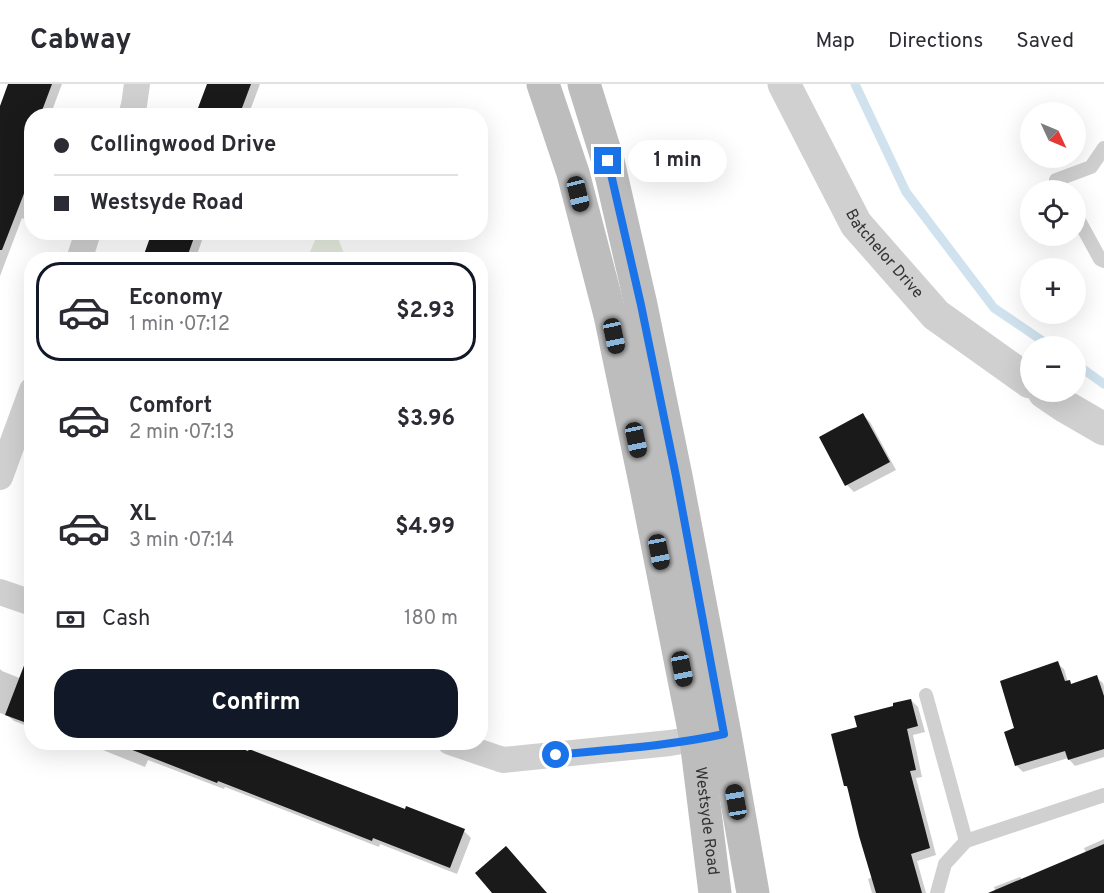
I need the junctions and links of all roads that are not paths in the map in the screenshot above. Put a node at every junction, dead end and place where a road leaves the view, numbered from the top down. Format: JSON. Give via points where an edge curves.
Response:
{"nodes":[{"id":1,"x":136,"y":84,"type":"edge"},
{"id":2,"x":543,"y":84,"type":"edge"},
{"id":3,"x":584,"y":84,"type":"edge"},
{"id":4,"x":784,"y":84,"type":"edge"},
{"id":5,"x":133,"y":108,"type":"edge"},
{"id":6,"x":1104,"y":148,"type":"edge"},
{"id":7,"x":1056,"y":180,"type":"edge"},
{"id":8,"x":1086,"y":233,"type":"edge"},
{"id":9,"x":1104,"y":261,"type":"edge"},
{"id":10,"x":1020,"y":375,"type":"edge"},
{"id":11,"x":1058,"y":402,"type":"edge"},
{"id":12,"x":24,"y":412,"type":"edge"},
{"id":13,"x":1104,"y":429,"type":"edge"},
{"id":14,"x":0,"y":477,"type":"edge"},
{"id":15,"x":0,"y":592,"type":"edge"},
{"id":16,"x":24,"y":600,"type":"edge"},
{"id":17,"x":926,"y":695,"type":"dead end"},
{"id":18,"x":710,"y":737,"type":"junction"},
{"id":19,"x":474,"y":750,"type":"edge"},
{"id":20,"x":1104,"y":795,"type":"edge"},
{"id":21,"x":966,"y":841,"type":"junction"},
{"id":22,"x":715,"y":893,"type":"edge"},
{"id":23,"x":753,"y":893,"type":"edge"},
{"id":24,"x":937,"y":893,"type":"edge"}],
"edges":[{"from":1,"to":5,"type":"street"},
{"from":2,"to":18,"type":"main road","name":"Westsyde Road","via":[[573,173],[610,315],[645,482]]},
{"from":3,"to":18,"type":"main road","name":"Westsyde Road","via":[[608,161],[676,476]]},
{"from":4,"to":10,"type":"street","name":"Batchelor Drive","via":[[856,224],[936,315]]},
{"from":6,"to":7,"type":"lane","via":[[1091,167]]},
{"from":8,"to":9,"type":"lane"},
{"from":11,"to":13,"type":"street"},
{"from":12,"to":14,"type":"street"},
{"from":15,"to":16,"type":"street"},
{"from":17,"to":21,"type":"lane"},
{"from":18,"to":19,"type":"street","via":[[503,760]]},
{"from":18,"to":22,"type":"main road","name":"Westsyde Road"},
{"from":18,"to":23,"type":"main road","name":"Westsyde Road"},
{"from":20,"to":21,"type":"lane"},
{"from":21,"to":24,"type":"lane","via":[[945,864]]}]}
